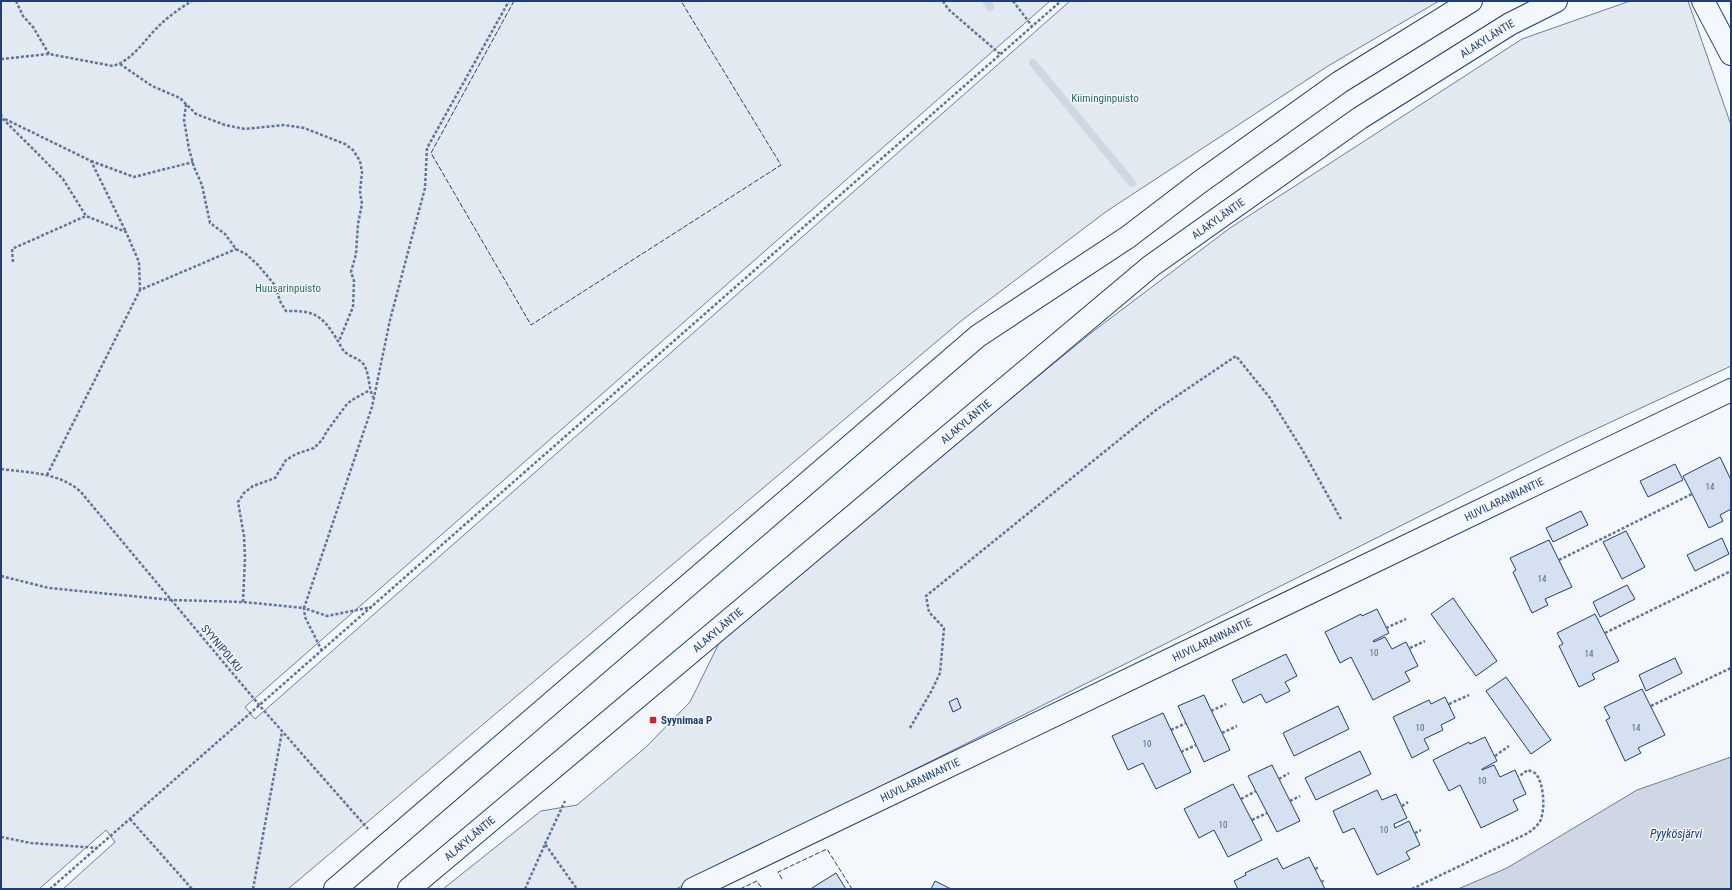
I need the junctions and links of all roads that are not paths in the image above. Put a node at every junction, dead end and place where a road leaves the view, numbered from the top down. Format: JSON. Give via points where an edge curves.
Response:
{"nodes":[{"id":1,"x":1471,"y":1,"type":"edge"},
{"id":2,"x":1556,"y":1,"type":"edge"},
{"id":3,"x":1702,"y":1,"type":"edge"},
{"id":4,"x":1731,"y":54,"type":"edge"},
{"id":5,"x":1731,"y":390,"type":"edge"},
{"id":6,"x":335,"y":889,"type":"edge"},
{"id":7,"x":409,"y":889,"type":"edge"},
{"id":8,"x":693,"y":889,"type":"edge"}],
"edges":[{"from":1,"to":6,"type":"main road","via":[[1340,82],[1128,237],[978,336]]},
{"from":2,"to":7,"type":"main road","name":"ALAKYLÄNTIE","via":[[1510,24],[1360,118],[1151,266]]},
{"from":3,"to":4,"type":"main road"},
{"from":5,"to":8,"type":"main road","name":"HUVILARANNANTIE"}]}
